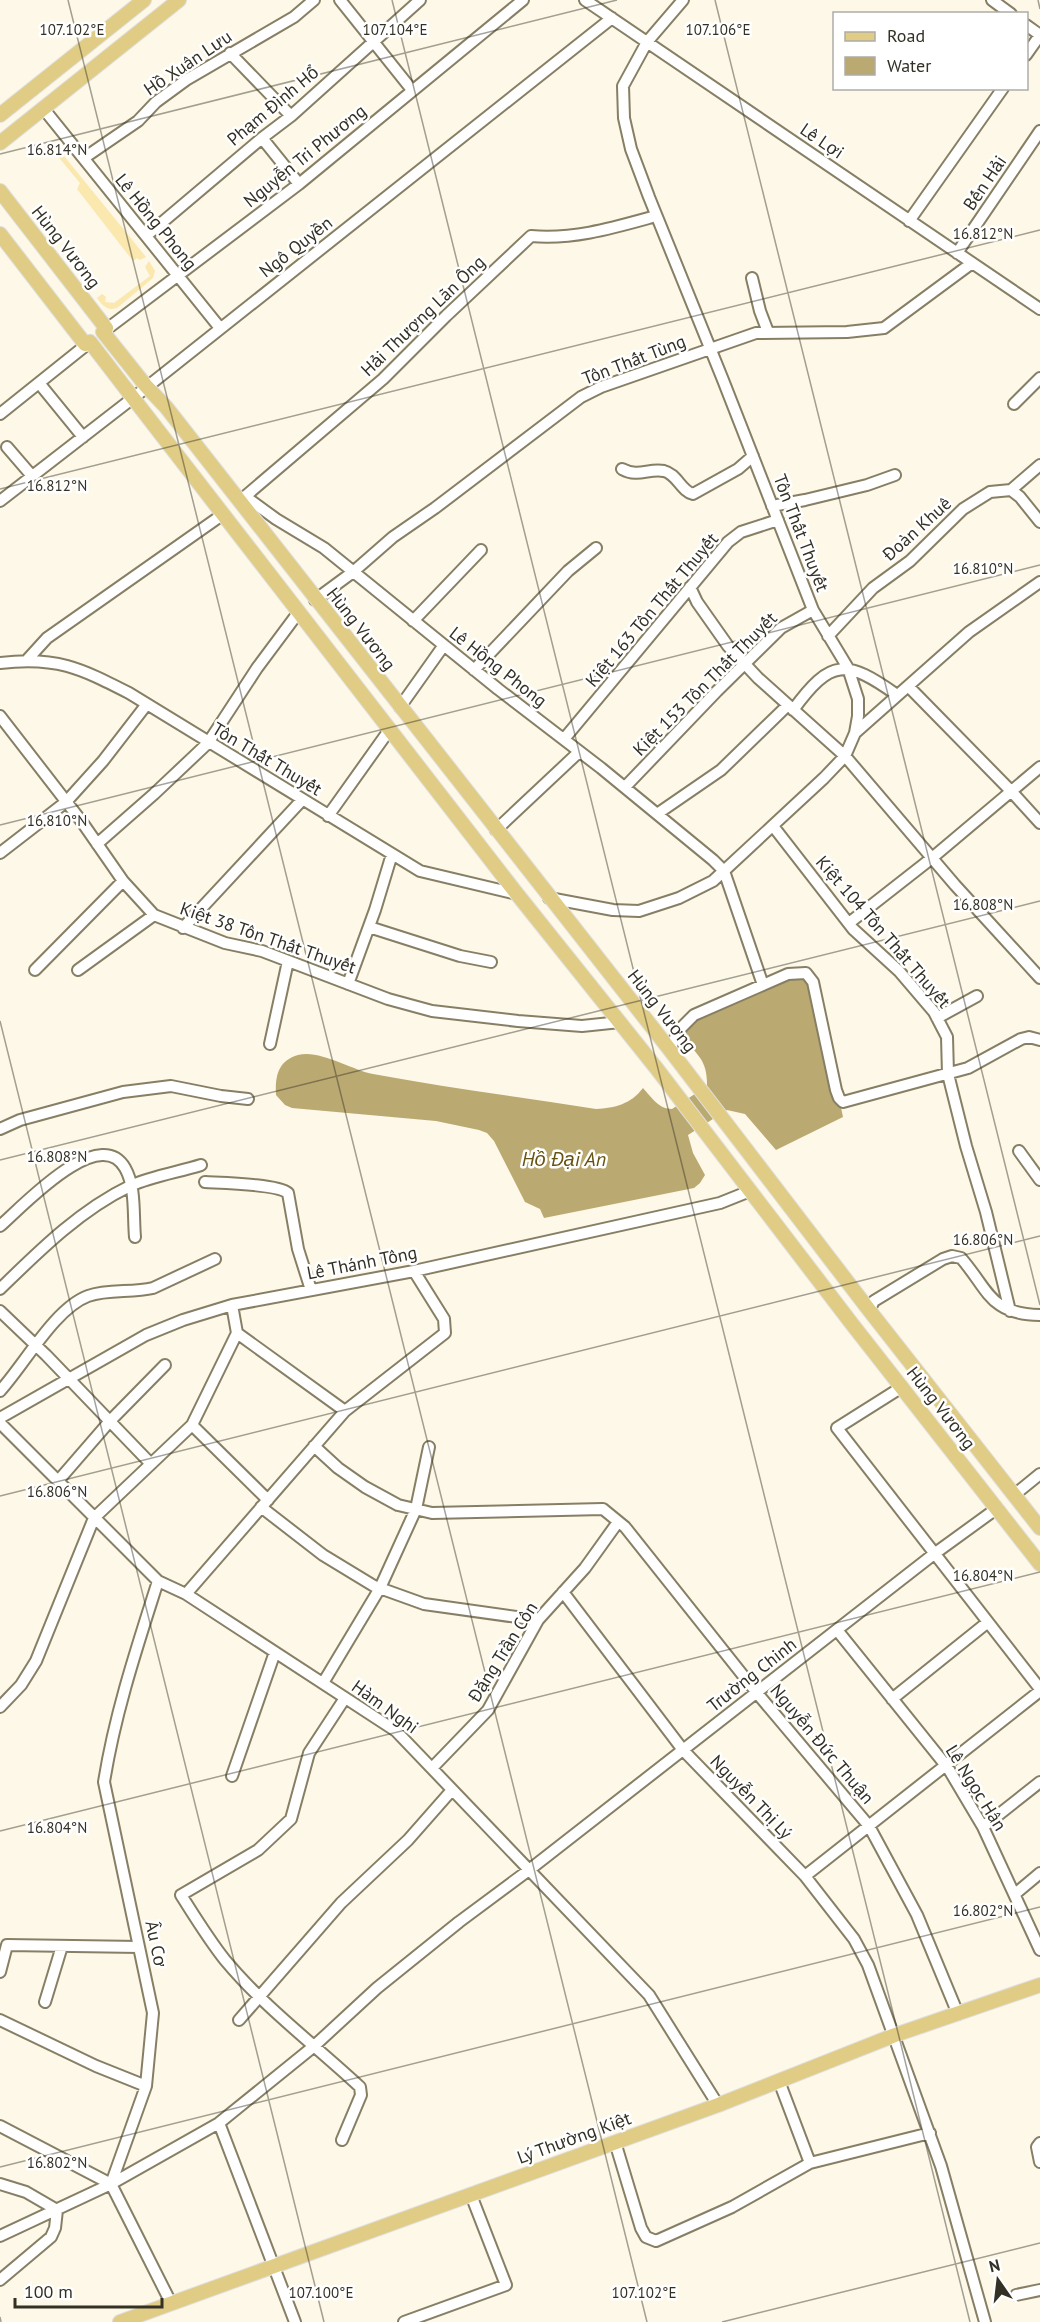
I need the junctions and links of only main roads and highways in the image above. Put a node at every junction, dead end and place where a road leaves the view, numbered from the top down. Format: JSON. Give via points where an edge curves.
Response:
{"nodes":[{"id":1,"x":144,"y":0,"type":"edge"},
{"id":2,"x":179,"y":0,"type":"edge"},
{"id":3,"x":30,"y":91,"type":"junction"},
{"id":4,"x":43,"y":108,"type":"junction"},
{"id":5,"x":0,"y":115,"type":"edge"},
{"id":6,"x":0,"y":143,"type":"edge"},
{"id":7,"x":0,"y":191,"type":"edge"},
{"id":8,"x":0,"y":234,"type":"edge"},
{"id":9,"x":105,"y":330,"type":"junction"},
{"id":10,"x":87,"y":343,"type":"junction"},
{"id":11,"x":242,"y":499,"type":"junction"},
{"id":12,"x":222,"y":515,"type":"junction"},
{"id":13,"x":315,"y":600,"type":"junction"},
{"id":14,"x":298,"y":613,"type":"junction"},
{"id":15,"x":403,"y":711,"type":"junction"},
{"id":16,"x":389,"y":729,"type":"junction"},
{"id":17,"x":518,"y":894,"type":"junction"},
{"id":18,"x":549,"y":898,"type":"junction"},
{"id":19,"x":767,"y":1177,"type":"junction"},
{"id":20,"x":750,"y":1191,"type":"junction"},
{"id":21,"x":869,"y":1310,"type":"junction"},
{"id":22,"x":852,"y":1324,"type":"junction"},
{"id":23,"x":919,"y":1374,"type":"junction"},
{"id":24,"x":902,"y":1387,"type":"junction"},
{"id":25,"x":1014,"y":1495,"type":"junction"},
{"id":26,"x":996,"y":1509,"type":"junction"},
{"id":27,"x":1040,"y":1528,"type":"edge"},
{"id":28,"x":1040,"y":1564,"type":"edge"},
{"id":29,"x":1040,"y":1985,"type":"edge"},
{"id":30,"x":120,"y":2322,"type":"edge"}],
"edges":[{"from":1,"to":3,"type":"main road"},
{"from":2,"to":4,"type":"main road"},
{"from":3,"to":4,"type":"main road"},
{"from":3,"to":5,"type":"main road"},
{"from":4,"to":6,"type":"main road"},
{"from":7,"to":9,"type":"main road","name":"Hùng Vương"},
{"from":8,"to":10,"type":"main road","name":"Hùng Vương"},
{"from":9,"to":10,"type":"main road"},
{"from":9,"to":11,"type":"main road","name":"Hùng Vương","via":[[146,386]]},
{"from":10,"to":12,"type":"main road","name":"Hùng Vương"},
{"from":11,"to":12,"type":"main road"},
{"from":11,"to":13,"type":"main road","name":"Hùng Vương"},
{"from":12,"to":14,"type":"main road","name":"Hùng Vương"},
{"from":13,"to":14,"type":"main road"},
{"from":13,"to":15,"type":"main road","name":"Hùng Vương"},
{"from":14,"to":16,"type":"main road","name":"Hùng Vương"},
{"from":15,"to":16,"type":"main road"},
{"from":15,"to":18,"type":"main road","name":"Hùng Vương"},
{"from":16,"to":17,"type":"main road","name":"Hùng Vương"},
{"from":17,"to":18,"type":"main road"},
{"from":17,"to":20,"type":"main road","name":"Hùng Vương"},
{"from":18,"to":19,"type":"main road","name":"Hùng Vương"},
{"from":19,"to":20,"type":"main road"},
{"from":19,"to":21,"type":"main road","name":"Hùng Vương"},
{"from":20,"to":22,"type":"main road","name":"Hùng Vương"},
{"from":21,"to":22,"type":"main road"},
{"from":21,"to":23,"type":"main road","name":"Hùng Vương"},
{"from":22,"to":24,"type":"main road","name":"Hùng Vương"},
{"from":23,"to":24,"type":"main road"},
{"from":23,"to":25,"type":"main road","name":"Hùng Vương"},
{"from":24,"to":26,"type":"main road","name":"Hùng Vương"},
{"from":25,"to":26,"type":"main road"},
{"from":25,"to":27,"type":"main road","name":"Hùng Vương"},
{"from":26,"to":28,"type":"main road","name":"Hùng Vương"},
{"from":29,"to":30,"type":"main road","name":"Lý Thường Kiệt"}]}
